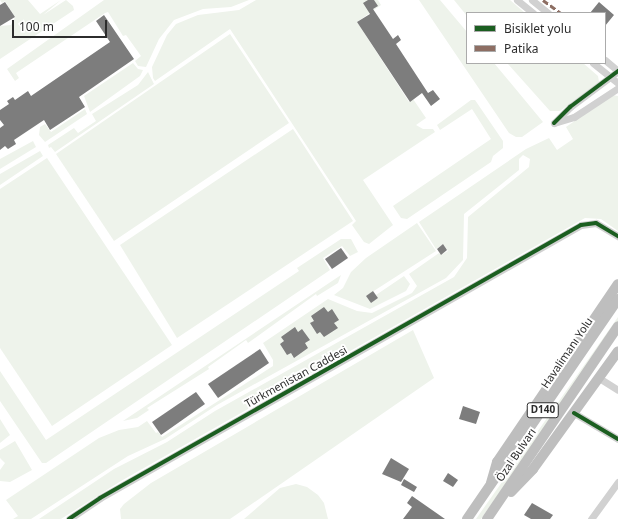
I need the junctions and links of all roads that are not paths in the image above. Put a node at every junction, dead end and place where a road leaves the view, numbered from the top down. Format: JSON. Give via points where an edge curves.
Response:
{"nodes":[{"id":1,"x":517,"y":0,"type":"edge"},
{"id":2,"x":532,"y":0,"type":"edge"},
{"id":3,"x":532,"y":12,"type":"edge"},
{"id":4,"x":547,"y":12,"type":"edge"},
{"id":5,"x":606,"y":61,"type":"edge"},
{"id":6,"x":594,"y":64,"type":"edge"},
{"id":7,"x":618,"y":71,"type":"edge"},
{"id":8,"x":611,"y":77,"type":"junction"},
{"id":9,"x":618,"y":83,"type":"edge"},
{"id":10,"x":618,"y":88,"type":"edge"},
{"id":11,"x":618,"y":236,"type":"edge"},
{"id":12,"x":618,"y":284,"type":"edge"},
{"id":13,"x":618,"y":299,"type":"edge"},
{"id":14,"x":618,"y":326,"type":"edge"},
{"id":15,"x":618,"y":351,"type":"edge"},
{"id":16,"x":599,"y":378,"type":"junction"},
{"id":17,"x":618,"y":390,"type":"edge"},
{"id":18,"x":574,"y":413,"type":"junction"},
{"id":19,"x":618,"y":439,"type":"edge"},
{"id":20,"x":618,"y":483,"type":"edge"},
{"id":21,"x":490,"y":485,"type":"junction"},
{"id":22,"x":490,"y":515,"type":"edge"},
{"id":23,"x":69,"y":519,"type":"edge"},
{"id":24,"x":467,"y":519,"type":"edge"},
{"id":25,"x":592,"y":519,"type":"edge"}],
"edges":[{"from":1,"to":3,"type":"street"},
{"from":2,"to":4,"type":"street"},
{"from":5,"to":7,"type":"street"},
{"from":6,"to":8,"type":"street"},
{"from":7,"to":8,"type":"street"},
{"from":8,"to":9,"type":"street"},
{"from":8,"to":10,"type":"street","via":[[570,107],[554,123],[574,117]]},
{"from":11,"to":23,"type":"street","name":"Türkmenistan Caddesi","via":[[592,222],[581,225],[100,498]]},
{"from":12,"to":21,"type":"highway","via":[[496,462]]},
{"from":13,"to":21,"type":"highway","name":"Havalimanı Yolu","number":"D140"},
{"from":14,"to":22,"type":"highway","name":"Özal Bulvarı","number":"D140"},
{"from":15,"to":16,"type":"highway"},
{"from":16,"to":17,"type":"street"},
{"from":16,"to":18,"type":"highway"},
{"from":18,"to":19,"type":"street"},
{"from":18,"to":22,"type":"highway","via":[[530,472]]},
{"from":20,"to":25,"type":"street"},
{"from":21,"to":24,"type":"highway","name":"Havalimanı Yolu","number":"D140"}]}
